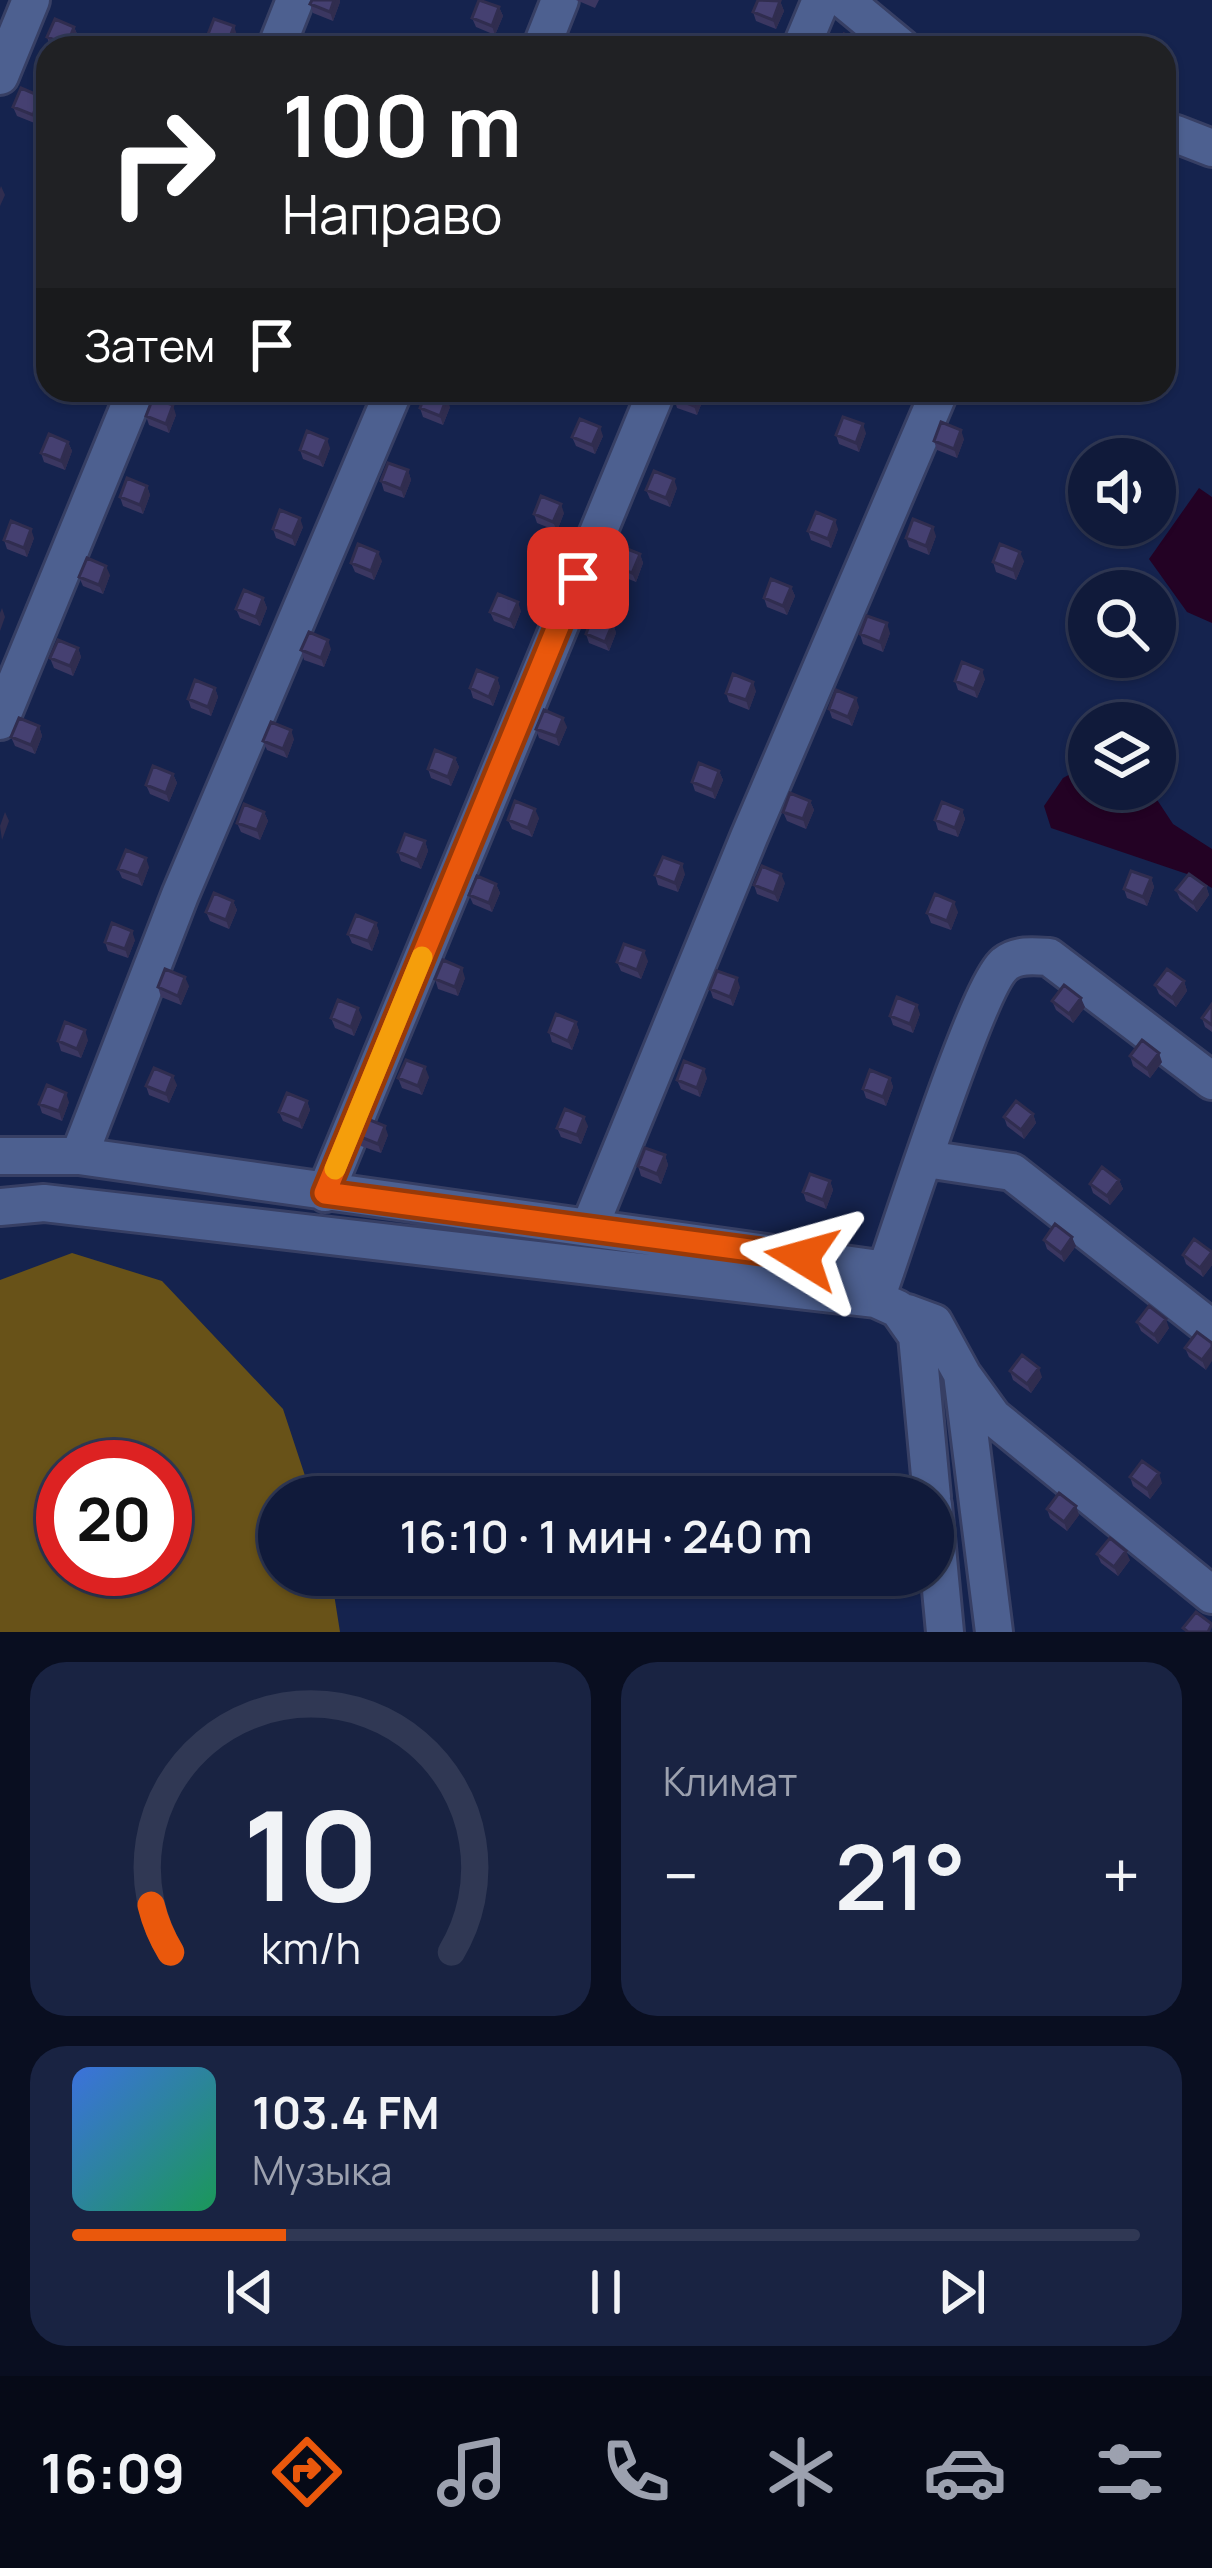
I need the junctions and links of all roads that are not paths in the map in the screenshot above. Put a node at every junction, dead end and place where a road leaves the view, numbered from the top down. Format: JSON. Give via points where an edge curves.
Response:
{"nodes":[{"id":1,"x":31,"y":0,"type":"edge"},
{"id":2,"x":295,"y":0,"type":"edge"},
{"id":3,"x":560,"y":0,"type":"edge"},
{"id":4,"x":821,"y":0,"type":"edge"},
{"id":5,"x":844,"y":0,"type":"edge"},
{"id":6,"x":281,"y":36,"type":"edge"},
{"id":7,"x":546,"y":36,"type":"edge"},
{"id":8,"x":806,"y":36,"type":"edge"},
{"id":9,"x":888,"y":36,"type":"edge"},
{"id":10,"x":0,"y":76,"type":"edge"},
{"id":11,"x":1176,"y":134,"type":"edge"},
{"id":12,"x":1212,"y":148,"type":"edge"},
{"id":13,"x":131,"y":402,"type":"edge"},
{"id":14,"x":389,"y":402,"type":"edge"},
{"id":15,"x":652,"y":402,"type":"edge"},
{"id":16,"x":935,"y":402,"type":"edge"},
{"id":17,"x":0,"y":721,"type":"edge"},
{"id":18,"x":1212,"y":1081,"type":"edge"},
{"id":19,"x":0,"y":1156,"type":"edge"},
{"id":20,"x":80,"y":1156,"type":"junction"},
{"id":21,"x":926,"y":1159,"type":"junction"},
{"id":22,"x":325,"y":1193,"type":"junction"},
{"id":23,"x":0,"y":1207,"type":"edge"},
{"id":24,"x":590,"y":1226,"type":"junction"},
{"id":25,"x":887,"y":1293,"type":"junction"},
{"id":26,"x":1212,"y":1329,"type":"edge"},
{"id":27,"x":962,"y":1374,"type":"junction"},
{"id":28,"x":931,"y":1476,"type":"edge"},
{"id":29,"x":1212,"y":1595,"type":"edge"},
{"id":30,"x":942,"y":1596,"type":"edge"},
{"id":31,"x":945,"y":1632,"type":"edge"},
{"id":32,"x":994,"y":1632,"type":"edge"}],
"edges":[{"from":1,"to":10,"type":"street"},
{"from":2,"to":6,"type":"street"},
{"from":3,"to":7,"type":"street"},
{"from":4,"to":8,"type":"street"},
{"from":5,"to":9,"type":"street"},
{"from":11,"to":12,"type":"street"},
{"from":13,"to":17,"type":"street"},
{"from":14,"to":20,"type":"street","via":[[180,896]]},
{"from":15,"to":22,"type":"street"},
{"from":16,"to":24,"type":"street"},
{"from":18,"to":21,"type":"street","via":[[1049,957],[1027,956],[1004,965],[978,1011]]},
{"from":19,"to":20,"type":"street"},
{"from":20,"to":22,"type":"street"},
{"from":21,"to":25,"type":"street"},
{"from":21,"to":26,"type":"street","via":[[1012,1172]]},
{"from":22,"to":24,"type":"street"},
{"from":23,"to":25,"type":"street","via":[[67,1206]]},
{"from":24,"to":25,"type":"street"},
{"from":25,"to":27,"type":"street","via":[[934,1323]]},
{"from":25,"to":28,"type":"street","via":[[917,1336]]},
{"from":27,"to":29,"type":"street","via":[[993,1418]]},
{"from":27,"to":32,"type":"street"},
{"from":30,"to":31,"type":"street"}]}
